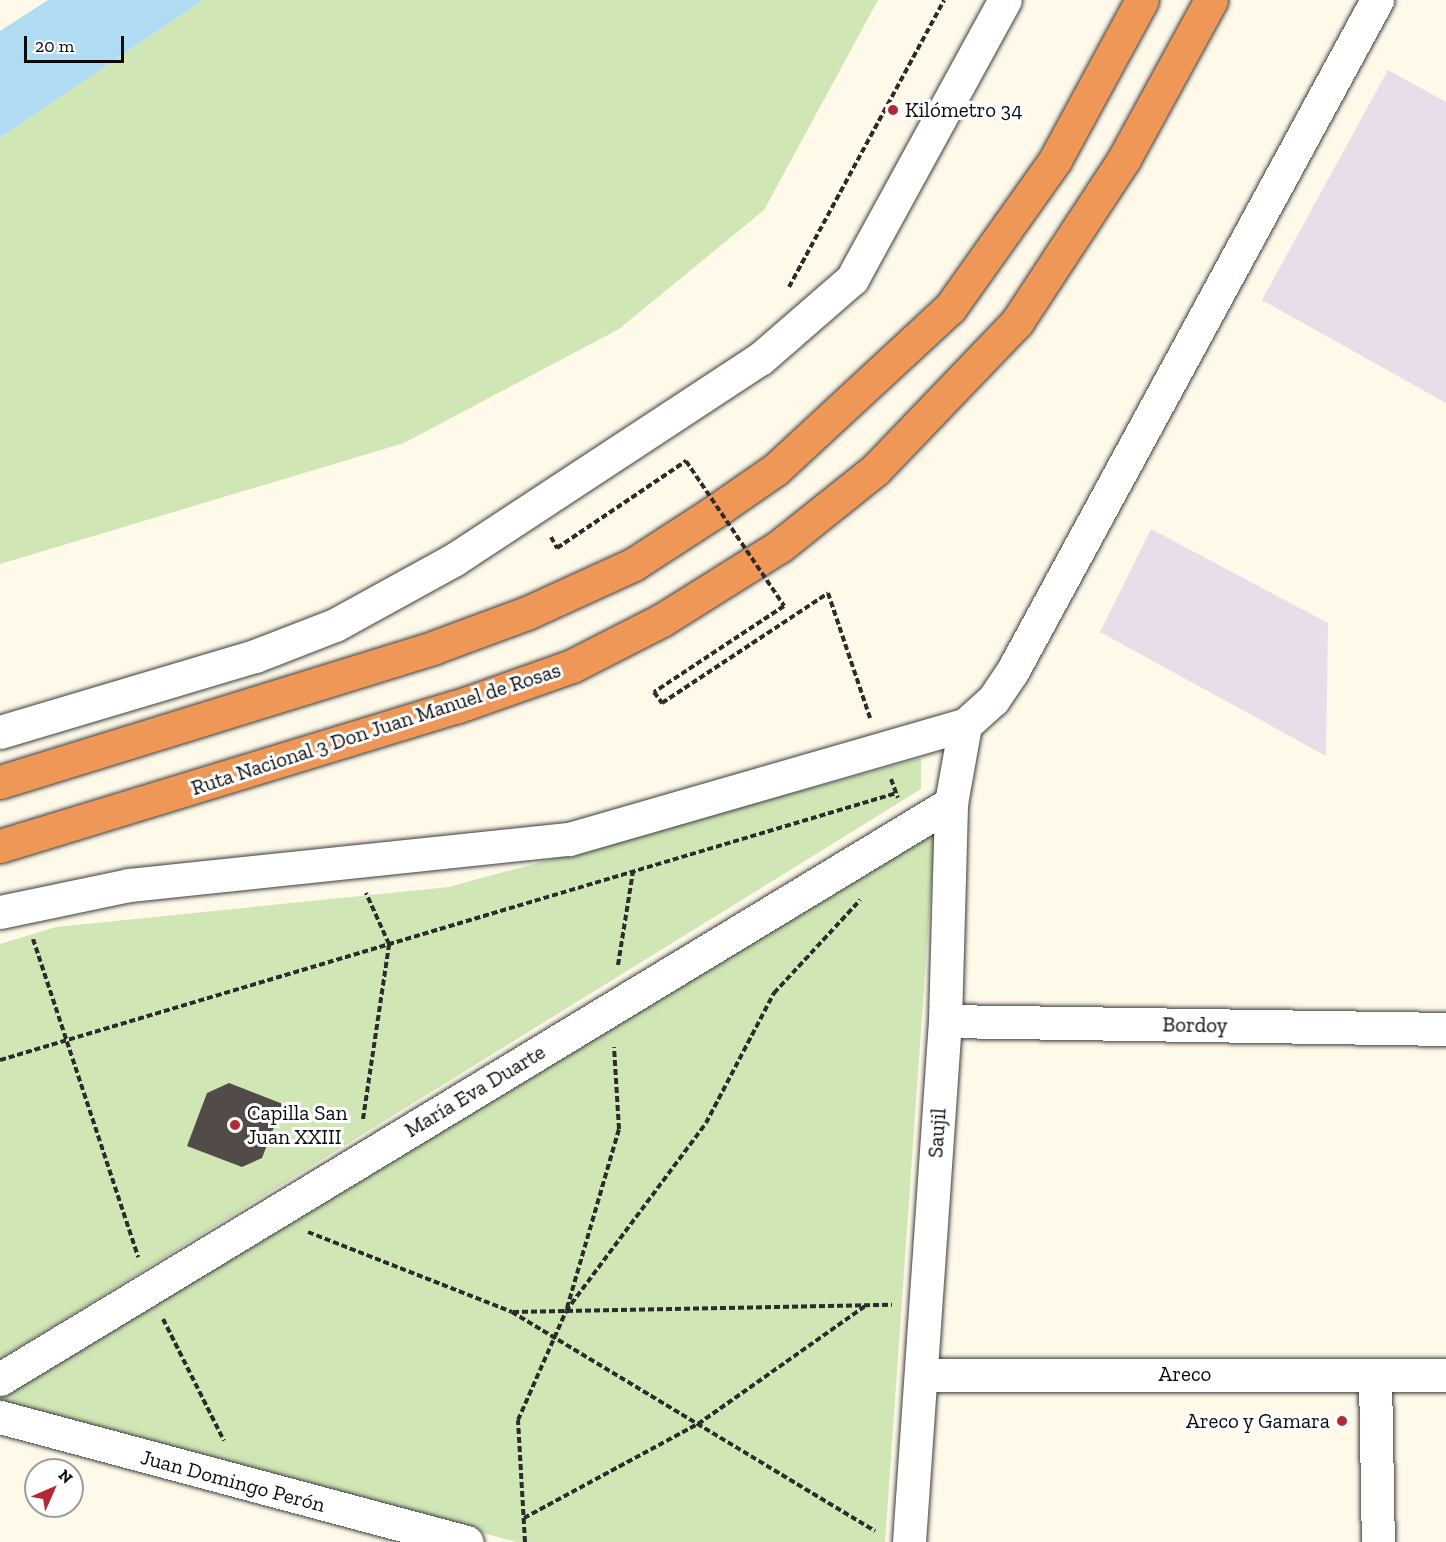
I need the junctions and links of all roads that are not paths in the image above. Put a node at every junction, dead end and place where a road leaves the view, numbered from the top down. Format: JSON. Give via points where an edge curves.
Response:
{"nodes":[{"id":1,"x":1005,"y":0,"type":"edge"},
{"id":2,"x":1142,"y":0,"type":"edge"},
{"id":3,"x":1211,"y":0,"type":"edge"},
{"id":4,"x":1377,"y":0,"type":"edge"},
{"id":5,"x":965,"y":725,"type":"junction"},
{"id":6,"x":0,"y":732,"type":"edge"},
{"id":7,"x":0,"y":782,"type":"edge"},
{"id":8,"x":951,"y":803,"type":"junction"},
{"id":9,"x":0,"y":846,"type":"edge"},
{"id":10,"x":11,"y":910,"type":"edge"},
{"id":11,"x":945,"y":1021,"type":"junction"},
{"id":12,"x":1446,"y":1029,"type":"edge"},
{"id":13,"x":924,"y":1375,"type":"junction"},
{"id":14,"x":1375,"y":1376,"type":"junction"},
{"id":15,"x":1446,"y":1376,"type":"edge"},
{"id":16,"x":0,"y":1379,"type":"edge"},
{"id":17,"x":0,"y":1417,"type":"edge"},
{"id":18,"x":896,"y":1539,"type":"edge"},
{"id":19,"x":467,"y":1542,"type":"edge"},
{"id":20,"x":1378,"y":1542,"type":"edge"}],
"edges":[{"from":1,"to":6,"type":"street","via":[[852,279],[760,359],[455,559],[335,625],[255,656]]},
{"from":2,"to":7,"type":"highway","via":[[1055,160],[950,308],[776,469],[714,512],[634,564],[517,616]]},
{"from":3,"to":9,"type":"highway","name":"Ruta Nacional 3 Don Juan Manuel de Rosas","via":[[1124,159],[1017,322],[876,469],[780,546],[662,620],[572,666],[456,707]]},
{"from":4,"to":5,"type":"street","via":[[1012,672],[993,700]]},
{"from":5,"to":8,"type":"street","name":"Saujil"},
{"from":5,"to":10,"type":"street","via":[[569,839],[129,885]]},
{"from":8,"to":11,"type":"street","name":"Saujil"},
{"from":8,"to":16,"type":"street","name":"María Eva Duarte"},
{"from":11,"to":12,"type":"street","name":"Bordoy"},
{"from":11,"to":13,"type":"street","name":"Saujil","via":[[925,1304]]},
{"from":13,"to":14,"type":"street","name":"Areco"},
{"from":13,"to":18,"type":"street","name":"Saujil"},
{"from":14,"to":15,"type":"street","name":"Areco"},
{"from":14,"to":20,"type":"street"},
{"from":17,"to":19,"type":"street","name":"Juan Domingo Perón"}]}
